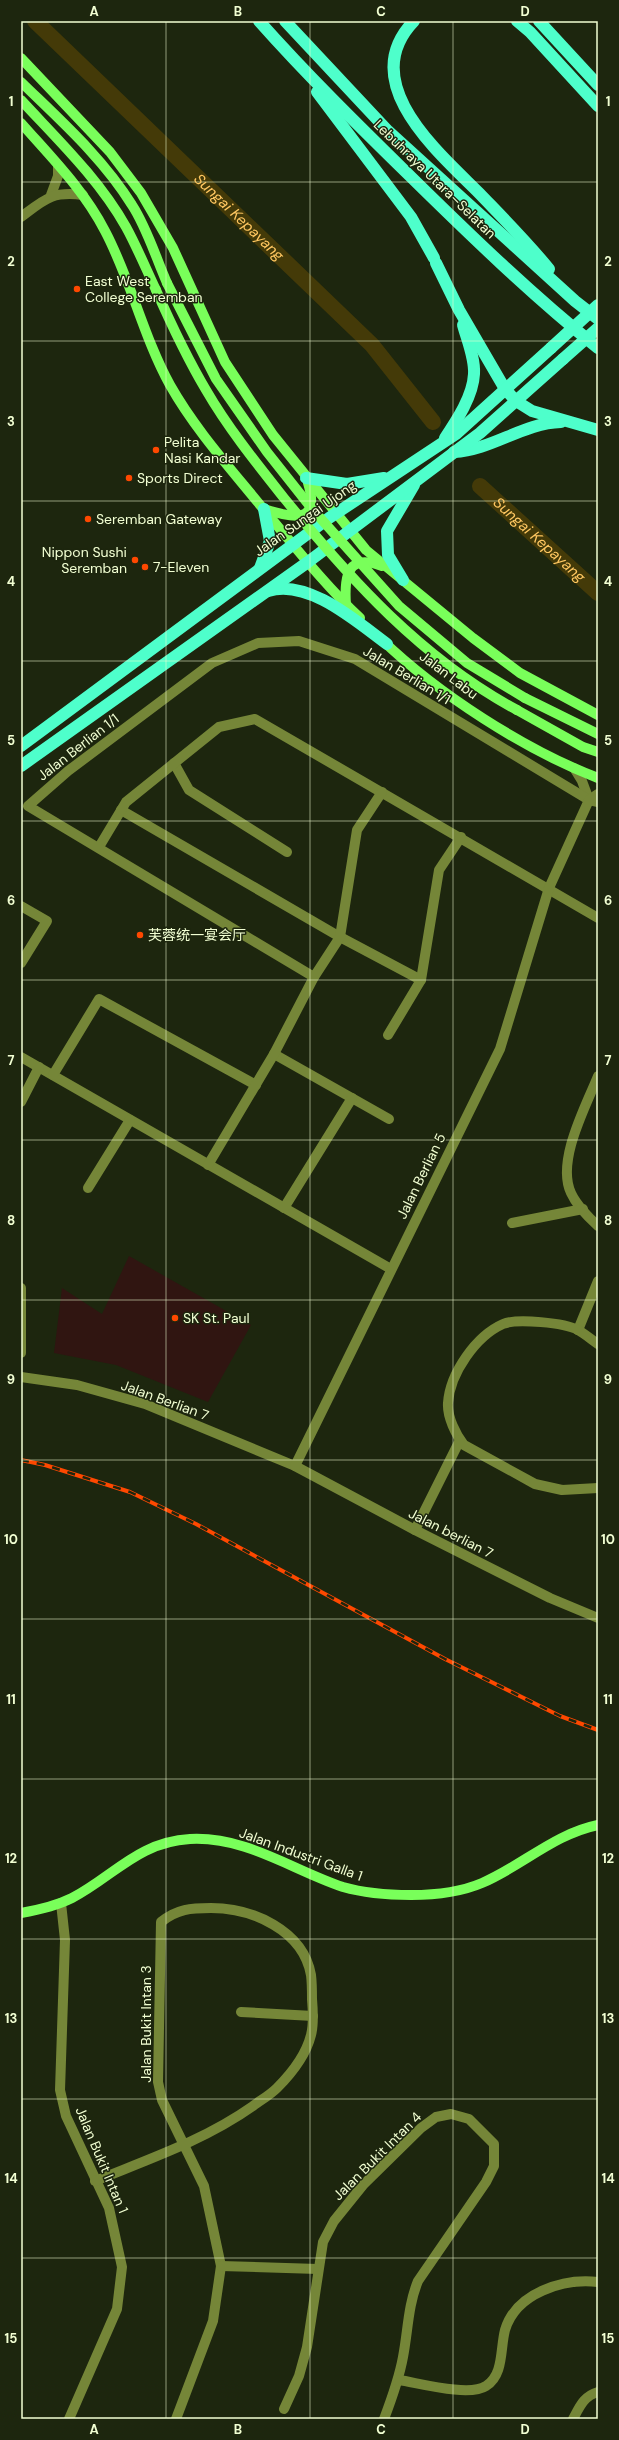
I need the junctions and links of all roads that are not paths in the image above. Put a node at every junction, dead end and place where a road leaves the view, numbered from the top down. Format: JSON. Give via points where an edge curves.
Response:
{"nodes":[{"id":1,"x":259,"y":21,"type":"edge"},
{"id":2,"x":285,"y":21,"type":"edge"},
{"id":3,"x":414,"y":21,"type":"edge"},
{"id":4,"x":517,"y":21,"type":"edge"},
{"id":5,"x":540,"y":21,"type":"edge"},
{"id":6,"x":21,"y":58,"type":"edge"},
{"id":7,"x":296,"y":63,"type":"junction"},
{"id":8,"x":21,"y":82,"type":"edge"},
{"id":9,"x":598,"y":85,"type":"edge"},
{"id":10,"x":21,"y":100,"type":"edge"},
{"id":11,"x":598,"y":106,"type":"edge"},
{"id":12,"x":21,"y":123,"type":"edge"},
{"id":13,"x":58,"y":165,"type":"junction"},
{"id":14,"x":83,"y":195,"type":"junction"},
{"id":15,"x":51,"y":196,"type":"junction"},
{"id":16,"x":21,"y":217,"type":"edge"},
{"id":17,"x":575,"y":301,"type":"junction"},
{"id":18,"x":598,"y":305,"type":"edge"},
{"id":19,"x":459,"y":310,"type":"junction"},
{"id":20,"x":598,"y":319,"type":"edge"},
{"id":21,"x":598,"y":328,"type":"edge"},
{"id":22,"x":598,"y":348,"type":"edge"},
{"id":23,"x":505,"y":389,"type":"junction"},
{"id":24,"x":516,"y":401,"type":"junction"},
{"id":25,"x":576,"y":422,"type":"junction"},
{"id":26,"x":598,"y":430,"type":"edge"},
{"id":27,"x":447,"y":439,"type":"junction"},
{"id":28,"x":458,"y":450,"type":"junction"},
{"id":29,"x":394,"y":475,"type":"junction"},
{"id":30,"x":421,"y":476,"type":"junction"},
{"id":31,"x":306,"y":478,"type":"junction"},
{"id":32,"x":264,"y":509,"type":"junction"},
{"id":33,"x":336,"y":514,"type":"junction"},
{"id":34,"x":350,"y":530,"type":"junction"},
{"id":35,"x":293,"y":544,"type":"junction"},
{"id":36,"x":308,"y":562,"type":"junction"},
{"id":37,"x":386,"y":567,"type":"junction"},
{"id":38,"x":259,"y":570,"type":"junction"},
{"id":39,"x":403,"y":580,"type":"junction"},
{"id":40,"x":263,"y":593,"type":"junction"},
{"id":41,"x":346,"y":605,"type":"junction"},
{"id":42,"x":386,"y":644,"type":"junction"},
{"id":43,"x":598,"y":714,"type":"edge"},
{"id":44,"x":598,"y":734,"type":"edge"},
{"id":45,"x":21,"y":746,"type":"edge"},
{"id":46,"x":598,"y":752,"type":"edge"},
{"id":47,"x":174,"y":763,"type":"junction"},
{"id":48,"x":21,"y":766,"type":"edge"},
{"id":49,"x":574,"y":768,"type":"junction"},
{"id":50,"x":598,"y":778,"type":"edge"},
{"id":51,"x":382,"y":792,"type":"junction"},
{"id":52,"x":598,"y":794,"type":"edge"},
{"id":53,"x":593,"y":801,"type":"edge"},
{"id":54,"x":121,"y":810,"type":"junction"},
{"id":55,"x":461,"y":837,"type":"junction"},
{"id":56,"x":100,"y":847,"type":"junction"},
{"id":57,"x":287,"y":852,"type":"dead end"},
{"id":58,"x":549,"y":888,"type":"junction"},
{"id":59,"x":21,"y":906,"type":"edge"},
{"id":60,"x":598,"y":918,"type":"edge"},
{"id":61,"x":340,"y":937,"type":"junction"},
{"id":62,"x":21,"y":963,"type":"edge"},
{"id":63,"x":314,"y":977,"type":"junction"},
{"id":64,"x":421,"y":980,"type":"junction"},
{"id":65,"x":388,"y":1035,"type":"dead end"},
{"id":66,"x":274,"y":1054,"type":"junction"},
{"id":67,"x":21,"y":1056,"type":"edge"},
{"id":68,"x":38,"y":1067,"type":"junction"},
{"id":69,"x":53,"y":1075,"type":"junction"},
{"id":70,"x":598,"y":1076,"type":"edge"},
{"id":71,"x":256,"y":1085,"type":"junction"},
{"id":72,"x":352,"y":1098,"type":"junction"},
{"id":73,"x":21,"y":1102,"type":"edge"},
{"id":74,"x":389,"y":1119,"type":"dead end"},
{"id":75,"x":130,"y":1120,"type":"junction"},
{"id":76,"x":208,"y":1165,"type":"junction"},
{"id":77,"x":88,"y":1188,"type":"dead end"},
{"id":78,"x":284,"y":1208,"type":"junction"},
{"id":79,"x":583,"y":1209,"type":"junction"},
{"id":80,"x":512,"y":1223,"type":"dead end"},
{"id":81,"x":598,"y":1226,"type":"edge"},
{"id":82,"x":391,"y":1269,"type":"junction"},
{"id":83,"x":598,"y":1281,"type":"edge"},
{"id":84,"x":21,"y":1288,"type":"edge"},
{"id":85,"x":578,"y":1330,"type":"junction"},
{"id":86,"x":598,"y":1344,"type":"edge"},
{"id":87,"x":21,"y":1353,"type":"edge"},
{"id":88,"x":21,"y":1377,"type":"edge"},
{"id":89,"x":460,"y":1440,"type":"junction"},
{"id":90,"x":295,"y":1466,"type":"junction"},
{"id":91,"x":598,"y":1488,"type":"edge"},
{"id":92,"x":415,"y":1530,"type":"junction"},
{"id":93,"x":598,"y":1618,"type":"edge"},
{"id":94,"x":598,"y":1825,"type":"edge"},
{"id":95,"x":61,"y":1902,"type":"junction"},
{"id":96,"x":21,"y":1913,"type":"edge"},
{"id":97,"x":240,"y":2012,"type":"dead end"},
{"id":98,"x":313,"y":2016,"type":"junction"},
{"id":99,"x":185,"y":2144,"type":"junction"},
{"id":100,"x":95,"y":2181,"type":"junction"},
{"id":101,"x":221,"y":2266,"type":"junction"},
{"id":102,"x":318,"y":2270,"type":"junction"},
{"id":103,"x":598,"y":2282,"type":"edge"},
{"id":104,"x":399,"y":2380,"type":"junction"},
{"id":105,"x":598,"y":2392,"type":"edge"},
{"id":106,"x":284,"y":2409,"type":"dead end"},
{"id":107,"x":70,"y":2419,"type":"edge"},
{"id":108,"x":176,"y":2419,"type":"edge"},
{"id":109,"x":384,"y":2419,"type":"edge"},
{"id":110,"x":574,"y":2419,"type":"edge"}],
"edges":[{"from":1,"to":7,"type":"highway","name":"Lebuhraya Utara–Selatan"},
{"from":2,"to":17,"type":"highway","name":"Lebuhraya Utara–Selatan","via":[[388,131]]},
{"from":3,"to":17,"type":"highway","via":[[400,42],[396,54],[395,79],[405,110],[423,135],[530,245]]},
{"from":4,"to":11,"type":"highway"},
{"from":5,"to":9,"type":"highway"},
{"from":6,"to":31,"type":"main road","via":[[110,152],[141,193],[172,248],[225,362],[273,435]]},
{"from":7,"to":19,"type":"highway","via":[[410,217],[435,260]]},
{"from":7,"to":22,"type":"highway","name":"Lebuhraya Utara–Selatan","via":[[510,272]]},
{"from":8,"to":44,"type":"main road","bridge":true,"via":[[75,134],[123,191],[133,206],[167,283],[216,379],[267,452],[313,510],[400,606],[468,662],[525,698]]},
{"from":10,"to":46,"type":"main road","bridge":true,"via":[[81,165],[126,226],[206,391],[253,459],[327,551],[394,621],[485,693],[584,747]]},
{"from":12,"to":13,"type":"main road","name":"Jalan Labu"},
{"from":13,"to":14,"type":"main road","name":"Jalan Labu"},
{"from":13,"to":15,"type":"street","via":[[58,176]]},
{"from":14,"to":15,"type":"street","via":[[71,193]]},
{"from":14,"to":32,"type":"main road","name":"Jalan Labu","via":[[118,256],[145,331],[173,390],[213,448]]},
{"from":15,"to":16,"type":"street"},
{"from":17,"to":20,"type":"highway","name":"Lebuhraya Utara–Selatan"},
{"from":18,"to":23,"type":"highway","name":"Jalan Sungai Ujong","bridge":true},
{"from":19,"to":23,"type":"highway"},
{"from":19,"to":27,"type":"highway","via":[[474,373],[463,407]]},
{"from":21,"to":24,"type":"highway","bridge":true},
{"from":23,"to":24,"type":"highway"},
{"from":23,"to":27,"type":"highway","name":"Jalan Sungai Ujong"},
{"from":24,"to":25,"type":"highway","via":[[532,411]]},
{"from":24,"to":28,"type":"highway"},
{"from":25,"to":26,"type":"highway"},
{"from":25,"to":28,"type":"highway","via":[[542,424],[486,445]]},
{"from":27,"to":29,"type":"highway","name":"Jalan Sungai Ujong"},
{"from":28,"to":30,"type":"highway"},
{"from":29,"to":31,"type":"highway","via":[[347,484]]},
{"from":29,"to":33,"type":"highway","name":"Jalan Sungai Ujong"},
{"from":30,"to":34,"type":"highway"},
{"from":30,"to":39,"type":"highway","via":[[387,531],[388,555]]},
{"from":31,"to":32,"type":"main road","via":[[313,498],[311,508],[305,513],[286,516]]},
{"from":31,"to":33,"type":"main road"},
{"from":32,"to":35,"type":"main road","name":"Jalan Labu"},
{"from":32,"to":38,"type":"highway","via":[[270,541]]},
{"from":33,"to":34,"type":"main road"},
{"from":33,"to":35,"type":"highway","name":"Jalan Sungai Ujong"},
{"from":34,"to":36,"type":"highway"},
{"from":34,"to":37,"type":"main road","via":[[366,550]]},
{"from":35,"to":36,"type":"main road","name":"Jalan Labu"},
{"from":35,"to":38,"type":"highway","name":"Jalan Sungai Ujong"},
{"from":36,"to":40,"type":"highway"},
{"from":36,"to":41,"type":"main road","name":"Jalan Labu"},
{"from":37,"to":39,"type":"main road"},
{"from":37,"to":41,"type":"main road","via":[[365,561],[353,566],[345,586]]},
{"from":38,"to":45,"type":"highway","name":"Jalan Sungai Ujong"},
{"from":39,"to":43,"type":"main road","via":[[520,673]]},
{"from":40,"to":42,"type":"highway","via":[[271,590],[297,590],[314,597],[343,612]]},
{"from":40,"to":48,"type":"highway"},
{"from":41,"to":42,"type":"main road","name":"Jalan Labu"},
{"from":42,"to":49,"type":"main road","name":"Jalan Labu","via":[[477,713]]},
{"from":47,"to":51,"type":"street","via":[[218,727],[255,719]]},
{"from":47,"to":54,"type":"street","via":[[126,802]]},
{"from":47,"to":57,"type":"street","via":[[189,790]]},
{"from":49,"to":50,"type":"main road","name":"Jalan Labu"},
{"from":49,"to":53,"type":"street"},
{"from":51,"to":55,"type":"street"},
{"from":51,"to":61,"type":"street","via":[[357,830]]},
{"from":52,"to":53,"type":"street"},
{"from":53,"to":56,"type":"street","name":"Jalan Berlian 1/1","via":[[355,659],[299,641],[258,643],[212,663],[68,771],[28,806]]},
{"from":53,"to":58,"type":"street","name":"Jalan Berlian 5"},
{"from":54,"to":56,"type":"street"},
{"from":54,"to":61,"type":"street"},
{"from":55,"to":58,"type":"street"},
{"from":55,"to":64,"type":"street","via":[[439,870]]},
{"from":56,"to":63,"type":"street"},
{"from":58,"to":60,"type":"street"},
{"from":58,"to":82,"type":"street","name":"Jalan Berlian 5","via":[[500,1049]]},
{"from":59,"to":62,"type":"street","via":[[47,922]]},
{"from":61,"to":63,"type":"street"},
{"from":61,"to":64,"type":"street"},
{"from":63,"to":66,"type":"street"},
{"from":64,"to":65,"type":"street"},
{"from":66,"to":71,"type":"street"},
{"from":66,"to":72,"type":"street"},
{"from":67,"to":68,"type":"street"},
{"from":68,"to":69,"type":"street"},
{"from":68,"to":73,"type":"street"},
{"from":69,"to":71,"type":"street","via":[[99,999]]},
{"from":69,"to":75,"type":"street"},
{"from":70,"to":79,"type":"street","via":[[571,1145],[566,1167],[570,1193]]},
{"from":71,"to":76,"type":"street"},
{"from":72,"to":74,"type":"street"},
{"from":72,"to":78,"type":"street"},
{"from":75,"to":76,"type":"street"},
{"from":75,"to":77,"type":"street"},
{"from":76,"to":78,"type":"street"},
{"from":78,"to":82,"type":"street"},
{"from":79,"to":80,"type":"street"},
{"from":79,"to":81,"type":"street"},
{"from":82,"to":90,"type":"street","name":"Jalan Berlian 5"},
{"from":83,"to":85,"type":"street"},
{"from":84,"to":87,"type":"street"},
{"from":85,"to":86,"type":"street"},
{"from":85,"to":89,"type":"street","via":[[548,1323],[521,1322],[505,1323],[490,1331],[459,1369],[451,1388],[447,1404],[456,1435]]},
{"from":88,"to":90,"type":"street","name":"Jalan Berlian 7","via":[[77,1385],[145,1404]]},
{"from":89,"to":91,"type":"street","via":[[464,1445],[535,1484],[562,1490]]},
{"from":89,"to":92,"type":"street"},
{"from":90,"to":92,"type":"street","name":"Jalan berlian 7"},
{"from":92,"to":93,"type":"street","name":"Jalan berlian 7","via":[[550,1598]]},
{"from":94,"to":95,"type":"main road","name":"Jalan Industri Galla 1","via":[[562,1836],[481,1884],[442,1892],[411,1895],[362,1891],[343,1887],[248,1847],[216,1840],[190,1839],[165,1843],[141,1851],[91,1886]]},
{"from":95,"to":96,"type":"main road","name":"Jalan Industri Galla 1"},
{"from":95,"to":100,"type":"street","name":"Jalan Bukit Intan 1","via":[[65,1940],[60,2090],[66,2116]]},
{"from":97,"to":98,"type":"street"},
{"from":98,"to":99,"type":"street","via":[[311,2036],[293,2071],[276,2090],[234,2119]]},
{"from":98,"to":99,"type":"street","name":"Jalan Bukit Intan 3","via":[[311,1974],[300,1950],[282,1930],[257,1915],[227,1908],[189,1908],[172,1913],[161,1922],[158,2082],[162,2100]]},
{"from":99,"to":100,"type":"street"},
{"from":99,"to":101,"type":"street","name":"Jalan Bukit Intan 3","via":[[204,2186]]},
{"from":100,"to":107,"type":"street","name":"Jalan Bukit Intan 1","via":[[114,2222],[122,2267],[121,2290],[117,2310]]},
{"from":101,"to":102,"type":"street"},
{"from":101,"to":108,"type":"street","name":"Jalan Bukit Intan 3","via":[[214,2321]]},
{"from":102,"to":104,"type":"street","name":"Jalan Bukit Intan 4","via":[[322,2242],[334,2221],[363,2186],[421,2128],[436,2117],[451,2114],[469,2120],[494,2144],[494,2166],[486,2182],[418,2281],[411,2297]]},
{"from":102,"to":106,"type":"street","name":"Jalan Bukit Intan 4","via":[[307,2347],[299,2376]]},
{"from":103,"to":104,"type":"street","via":[[574,2282],[550,2287],[532,2296],[513,2312],[505,2330],[495,2378],[485,2387],[468,2390]]},
{"from":104,"to":109,"type":"street","name":"Jalan Bukit Intan 4"},
{"from":105,"to":110,"type":"street","via":[[589,2394],[580,2405]]}]}
